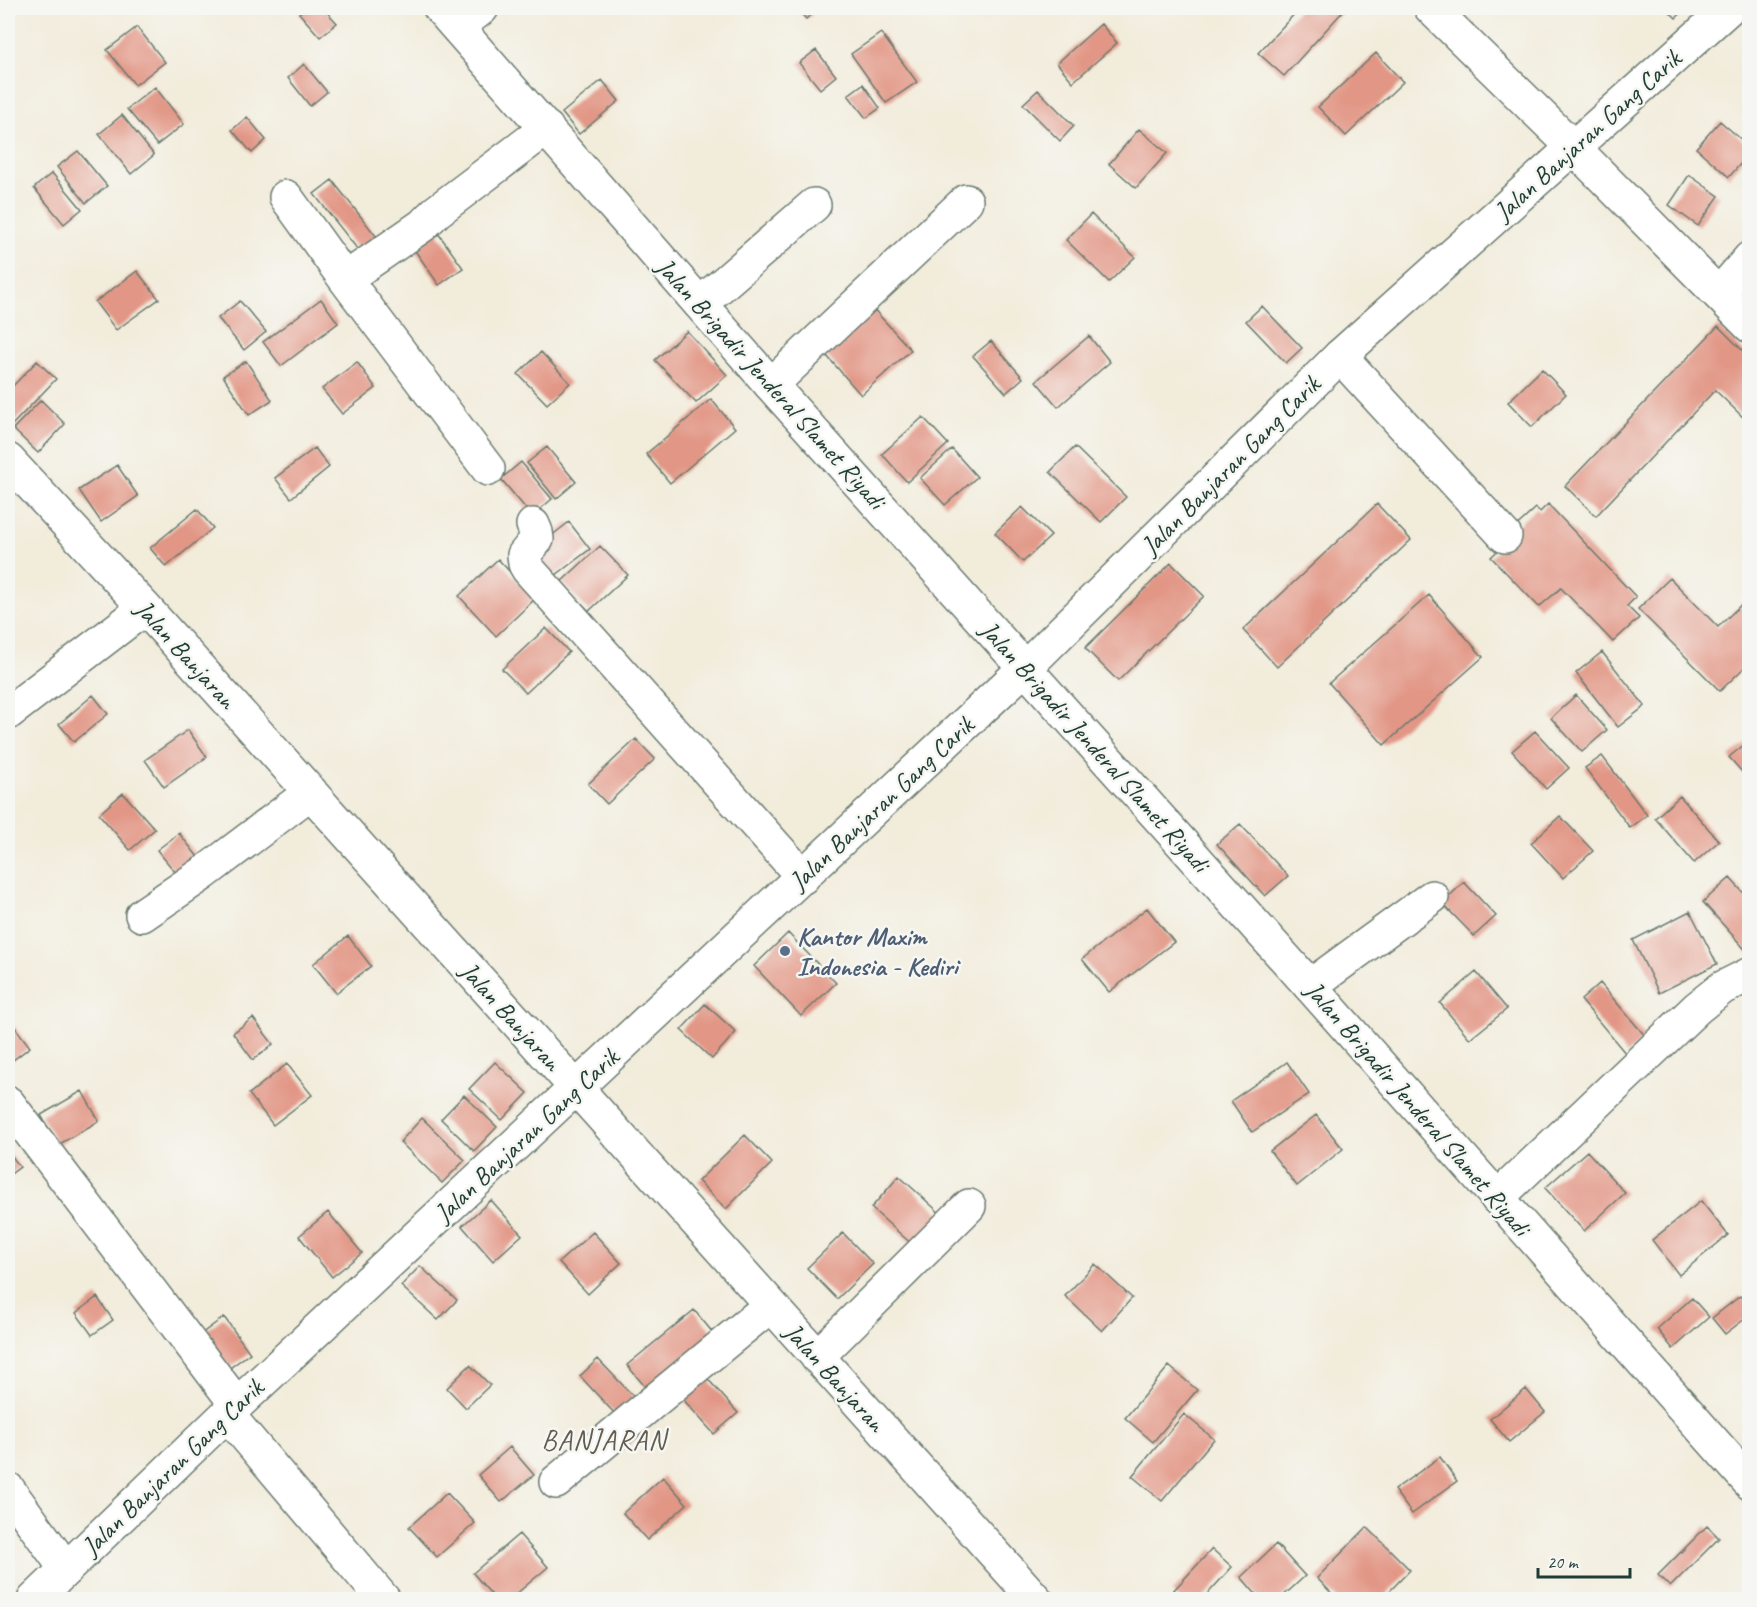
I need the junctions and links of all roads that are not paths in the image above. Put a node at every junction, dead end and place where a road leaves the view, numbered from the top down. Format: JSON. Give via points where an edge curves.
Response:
{"nodes":[{"id":1,"x":482,"y":8,"type":"edge"},
{"id":2,"x":1431,"y":8,"type":"edge"},
{"id":3,"x":1729,"y":8,"type":"edge"},
{"id":4,"x":449,"y":17,"type":"edge"},
{"id":5,"x":546,"y":129,"type":"junction"},
{"id":6,"x":1573,"y":147,"type":"junction"},
{"id":7,"x":286,"y":197,"type":"dead end"},
{"id":8,"x":966,"y":201,"type":"dead end"},
{"id":9,"x":814,"y":205,"type":"dead end"},
{"id":10,"x":1749,"y":258,"type":"edge"},
{"id":11,"x":345,"y":279,"type":"junction"},
{"id":12,"x":1719,"y":294,"type":"junction"},
{"id":13,"x":700,"y":304,"type":"junction"},
{"id":14,"x":1749,"y":326,"type":"edge"},
{"id":15,"x":1340,"y":356,"type":"junction"},
{"id":16,"x":771,"y":385,"type":"junction"},
{"id":17,"x":8,"y":460,"type":"edge"},
{"id":18,"x":488,"y":469,"type":"dead end"},
{"id":19,"x":532,"y":525,"type":"dead end"},
{"id":20,"x":1504,"y":536,"type":"dead end"},
{"id":21,"x":145,"y":608,"type":"junction"},
{"id":22,"x":1025,"y":669,"type":"junction"},
{"id":23,"x":8,"y":713,"type":"edge"},
{"id":24,"x":311,"y":792,"type":"junction"},
{"id":25,"x":803,"y":877,"type":"junction"},
{"id":26,"x":1432,"y":897,"type":"dead end"},
{"id":27,"x":142,"y":915,"type":"dead end"},
{"id":28,"x":1749,"y":974,"type":"edge"},
{"id":29,"x":1310,"y":986,"type":"junction"},
{"id":30,"x":576,"y":1089,"type":"junction"},
{"id":31,"x":8,"y":1104,"type":"edge"},
{"id":32,"x":1497,"y":1198,"type":"junction"},
{"id":33,"x":969,"y":1206,"type":"dead end"},
{"id":34,"x":771,"y":1305,"type":"junction"},
{"id":35,"x":818,"y":1357,"type":"junction"},
{"id":36,"x":232,"y":1409,"type":"junction"},
{"id":37,"x":556,"y":1482,"type":"dead end"},
{"id":38,"x":1749,"y":1483,"type":"edge"},
{"id":39,"x":8,"y":1489,"type":"edge"},
{"id":40,"x":66,"y":1569,"type":"junction"},
{"id":41,"x":34,"y":1599,"type":"edge"},
{"id":42,"x":384,"y":1599,"type":"edge"},
{"id":43,"x":1036,"y":1599,"type":"edge"}],
"edges":[{"from":1,"to":4,"type":"street"},
{"from":2,"to":6,"type":"street"},
{"from":3,"to":6,"type":"street","name":"Jalan Banjaran Gang Carik"},
{"from":4,"to":5,"type":"street","name":"Jalan Brigadir Jenderal Slamet Riyadi"},
{"from":5,"to":11,"type":"street","via":[[423,225]]},
{"from":5,"to":13,"type":"street","name":"Jalan Brigadir Jenderal Slamet Riyadi"},
{"from":6,"to":12,"type":"street"},
{"from":6,"to":15,"type":"street","name":"Jalan Banjaran Gang Carik"},
{"from":7,"to":11,"type":"street"},
{"from":8,"to":16,"type":"street"},
{"from":9,"to":13,"type":"street"},
{"from":10,"to":12,"type":"street"},
{"from":11,"to":18,"type":"street"},
{"from":12,"to":14,"type":"street"},
{"from":13,"to":16,"type":"street","name":"Jalan Brigadir Jenderal Slamet Riyadi"},
{"from":15,"to":20,"type":"street"},
{"from":15,"to":22,"type":"street","name":"Jalan Banjaran Gang Carik"},
{"from":16,"to":22,"type":"street","name":"Jalan Brigadir Jenderal Slamet Riyadi"},
{"from":17,"to":21,"type":"street","name":"Jalan Banjaran"},
{"from":19,"to":25,"type":"street","via":[[537,540],[524,555],[528,569]]},
{"from":21,"to":23,"type":"street"},
{"from":21,"to":24,"type":"street","name":"Jalan Banjaran"},
{"from":22,"to":25,"type":"street","name":"Jalan Banjaran Gang Carik"},
{"from":22,"to":29,"type":"street","name":"Jalan Brigadir Jenderal Slamet Riyadi"},
{"from":24,"to":27,"type":"street"},
{"from":24,"to":30,"type":"street","name":"Jalan Banjaran"},
{"from":25,"to":30,"type":"street","name":"Jalan Banjaran Gang Carik"},
{"from":26,"to":29,"type":"street"},
{"from":28,"to":32,"type":"street","via":[[1722,988],[1697,1008]]},
{"from":29,"to":32,"type":"street","name":"Jalan Brigadir Jenderal Slamet Riyadi"},
{"from":30,"to":34,"type":"street","name":"Jalan Banjaran"},
{"from":30,"to":36,"type":"street","name":"Jalan Banjaran Gang Carik"},
{"from":31,"to":36,"type":"street"},
{"from":32,"to":38,"type":"street","name":"Jalan Brigadir Jenderal Slamet Riyadi"},
{"from":33,"to":35,"type":"street"},
{"from":34,"to":35,"type":"street","name":"Jalan Banjaran"},
{"from":34,"to":37,"type":"street"},
{"from":35,"to":43,"type":"street","name":"Jalan Banjaran"},
{"from":36,"to":40,"type":"street","name":"Jalan Banjaran Gang Carik"},
{"from":36,"to":42,"type":"street"},
{"from":39,"to":40,"type":"street"},
{"from":40,"to":41,"type":"street","name":"Jalan Banjaran Gang Carik"}]}
